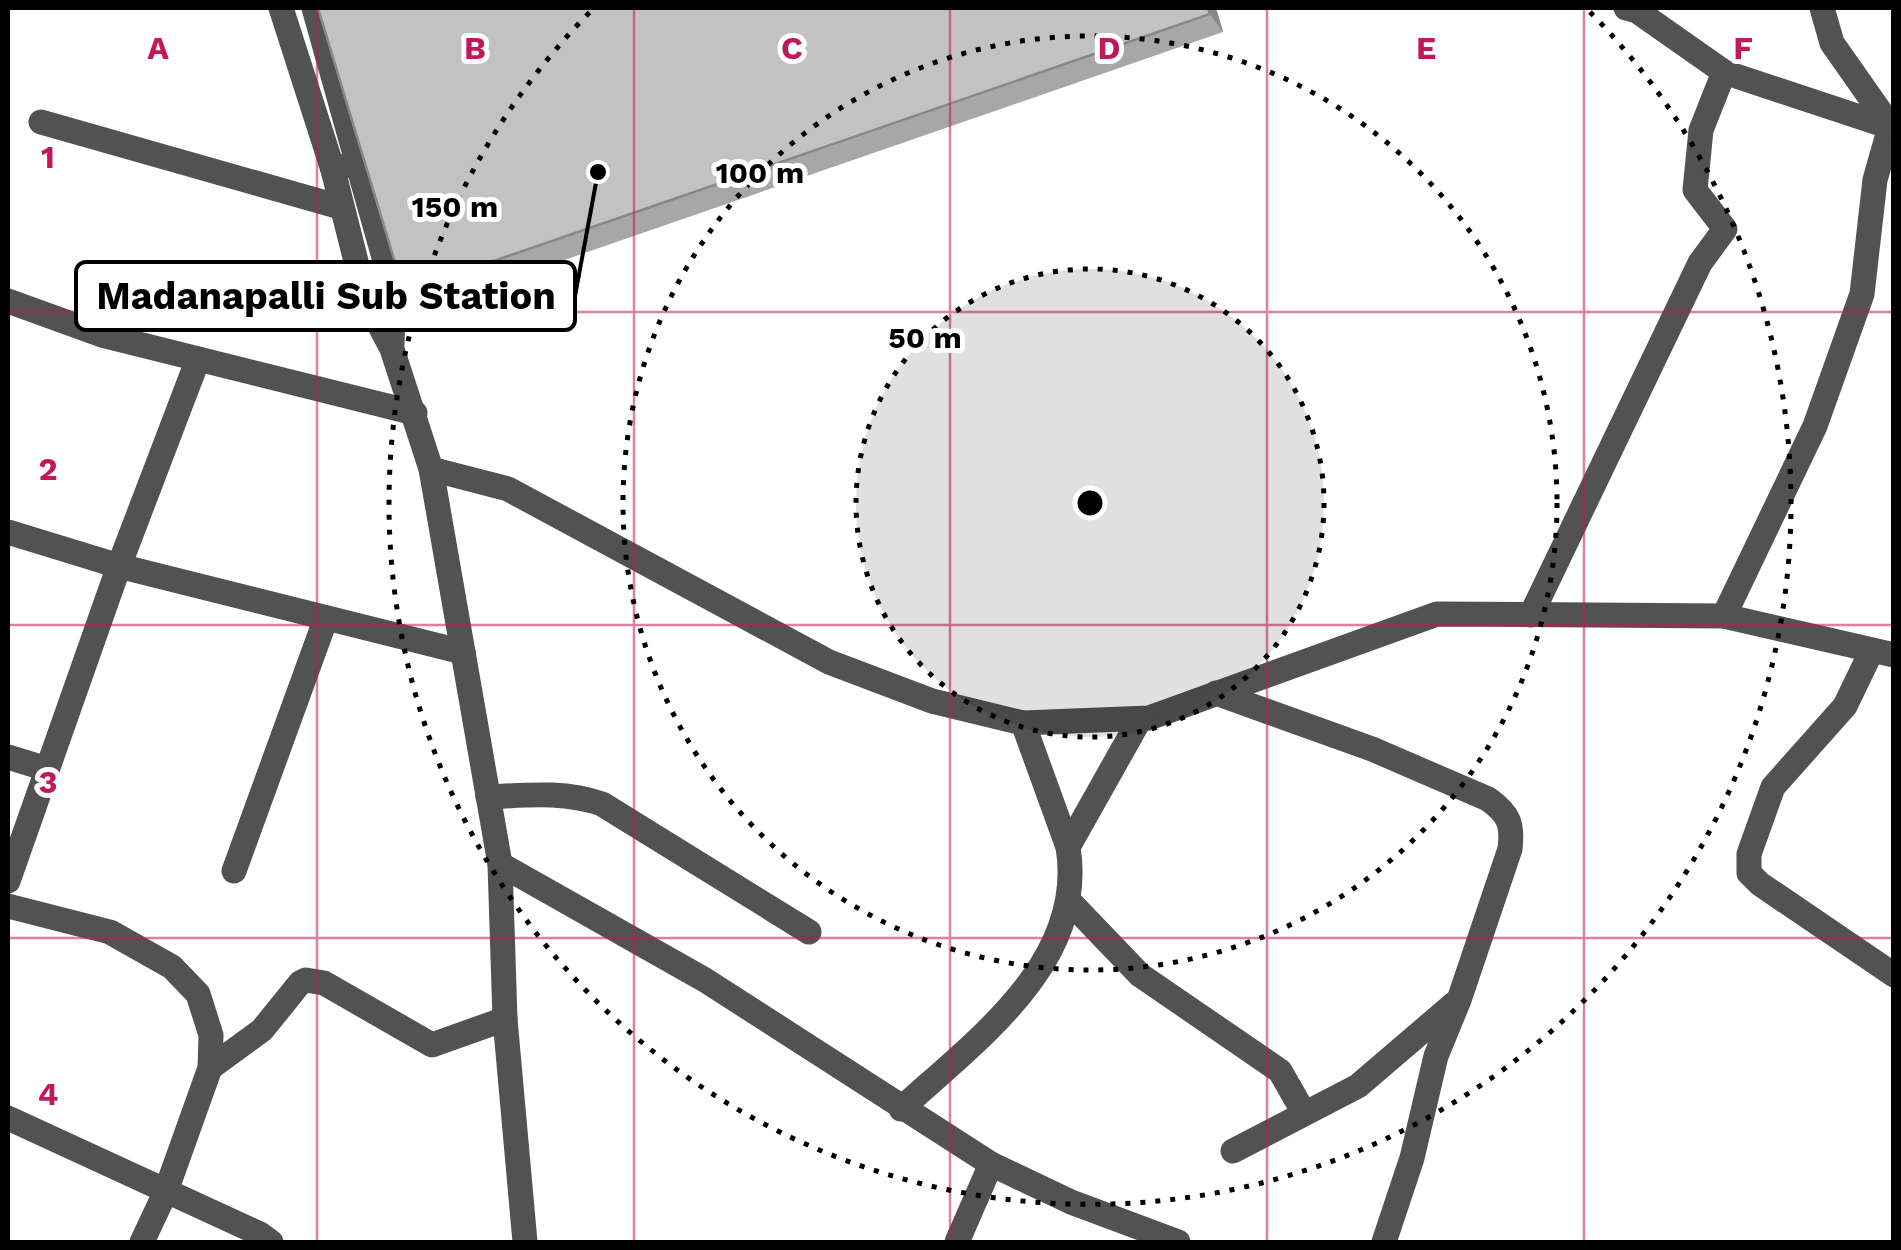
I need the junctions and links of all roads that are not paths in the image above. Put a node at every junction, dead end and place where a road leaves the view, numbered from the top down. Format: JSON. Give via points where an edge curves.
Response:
{"nodes":[{"id":1,"x":281,"y":8,"type":"edge"},
{"id":2,"x":314,"y":8,"type":"edge"},
{"id":3,"x":1626,"y":8,"type":"edge"},
{"id":4,"x":1822,"y":8,"type":"edge"},
{"id":5,"x":1724,"y":72,"type":"junction"},
{"id":6,"x":41,"y":122,"type":"dead end"},
{"id":7,"x":1891,"y":127,"type":"edge"},
{"id":8,"x":414,"y":144,"type":"edge"},
{"id":9,"x":358,"y":161,"type":"junction"},
{"id":10,"x":333,"y":170,"type":"junction"},
{"id":11,"x":340,"y":207,"type":"junction"},
{"id":12,"x":8,"y":301,"type":"edge"},
{"id":13,"x":392,"y":348,"type":"junction"},
{"id":14,"x":198,"y":359,"type":"junction"},
{"id":15,"x":415,"y":414,"type":"junction"},
{"id":16,"x":432,"y":469,"type":"junction"},
{"id":17,"x":8,"y":532,"type":"edge"},
{"id":18,"x":119,"y":566,"type":"junction"},
{"id":19,"x":1530,"y":614,"type":"junction"},
{"id":20,"x":1724,"y":616,"type":"junction"},
{"id":21,"x":326,"y":618,"type":"junction"},
{"id":22,"x":464,"y":652,"type":"junction"},
{"id":23,"x":1883,"y":652,"type":"edge"},
{"id":24,"x":1216,"y":693,"type":"junction"},
{"id":25,"x":1140,"y":718,"type":"junction"},
{"id":26,"x":1023,"y":723,"type":"junction"},
{"id":27,"x":8,"y":757,"type":"edge"},
{"id":28,"x":47,"y":770,"type":"junction"},
{"id":29,"x":488,"y":797,"type":"junction"},
{"id":30,"x":1068,"y":847,"type":"junction"},
{"id":31,"x":500,"y":864,"type":"junction"},
{"id":32,"x":234,"y":870,"type":"dead end"},
{"id":33,"x":8,"y":881,"type":"edge"},
{"id":34,"x":1070,"y":901,"type":"junction"},
{"id":35,"x":8,"y":906,"type":"edge"},
{"id":36,"x":809,"y":932,"type":"dead end"},
{"id":37,"x":1894,"y":975,"type":"edge"},
{"id":38,"x":1459,"y":1000,"type":"junction"},
{"id":39,"x":506,"y":1019,"type":"junction"},
{"id":40,"x":210,"y":1068,"type":"junction"},
{"id":41,"x":901,"y":1109,"type":"junction"},
{"id":42,"x":1304,"y":1114,"type":"junction"},
{"id":43,"x":8,"y":1118,"type":"edge"},
{"id":44,"x":1233,"y":1151,"type":"dead end"},
{"id":45,"x":991,"y":1164,"type":"junction"},
{"id":46,"x":166,"y":1191,"type":"junction"},
{"id":47,"x":142,"y":1242,"type":"edge"},
{"id":48,"x":271,"y":1242,"type":"edge"},
{"id":49,"x":525,"y":1242,"type":"edge"},
{"id":50,"x":957,"y":1242,"type":"edge"},
{"id":51,"x":1178,"y":1242,"type":"edge"},
{"id":52,"x":1384,"y":1242,"type":"edge"}],
"edges":[{"from":1,"to":10,"type":"street"},
{"from":2,"to":9,"type":"street"},
{"from":3,"to":5,"type":"street"},
{"from":4,"to":7,"type":"street","via":[[1832,43]]},
{"from":5,"to":7,"type":"street"},
{"from":5,"to":19,"type":"street","via":[[1701,130],[1695,190],[1725,229],[1700,263]]},
{"from":6,"to":11,"type":"street"},
{"from":7,"to":20,"type":"street","via":[[1875,180],[1862,294],[1815,426]]},
{"from":8,"to":9,"type":"street"},
{"from":9,"to":10,"type":"street"},
{"from":9,"to":13,"type":"street","via":[[394,294]]},
{"from":10,"to":11,"type":"street"},
{"from":11,"to":13,"type":"street","via":[[365,296]]},
{"from":12,"to":14,"type":"street","via":[[102,335]]},
{"from":13,"to":15,"type":"street"},
{"from":14,"to":15,"type":"street"},
{"from":14,"to":18,"type":"street"},
{"from":15,"to":16,"type":"street"},
{"from":16,"to":22,"type":"street"},
{"from":16,"to":26,"type":"street","via":[[508,489],[829,662],[932,701]]},
{"from":17,"to":18,"type":"street"},
{"from":18,"to":21,"type":"street"},
{"from":18,"to":28,"type":"street"},
{"from":19,"to":20,"type":"street"},
{"from":19,"to":24,"type":"street","via":[[1438,614]]},
{"from":20,"to":23,"type":"street"},
{"from":21,"to":22,"type":"street"},
{"from":21,"to":32,"type":"street"},
{"from":22,"to":29,"type":"street"},
{"from":23,"to":37,"type":"street","via":[[1772,787],[1749,872]]},
{"from":24,"to":25,"type":"street"},
{"from":24,"to":38,"type":"street","via":[[1372,749],[1504,810],[1513,826],[1510,849]]},
{"from":25,"to":26,"type":"street"},
{"from":25,"to":30,"type":"street"},
{"from":26,"to":30,"type":"street"},
{"from":27,"to":28,"type":"street"},
{"from":28,"to":33,"type":"street"},
{"from":29,"to":31,"type":"street"},
{"from":29,"to":36,"type":"street","via":[[548,793],[602,804]]},
{"from":30,"to":34,"type":"street"},
{"from":31,"to":39,"type":"street"},
{"from":31,"to":41,"type":"street","via":[[705,980]]},
{"from":34,"to":41,"type":"street","via":[[1038,973]]},
{"from":34,"to":42,"type":"street","via":[[1140,975],[1280,1070]]},
{"from":35,"to":40,"type":"street","via":[[110,932],[172,968],[198,994],[211,1035]]},
{"from":38,"to":42,"type":"street","via":[[1358,1086]]},
{"from":38,"to":52,"type":"street","via":[[1436,1056]]},
{"from":39,"to":40,"type":"street","via":[[432,1044],[324,983],[306,980],[262,1030]]},
{"from":39,"to":49,"type":"street"},
{"from":40,"to":46,"type":"street"},
{"from":41,"to":45,"type":"street"},
{"from":42,"to":44,"type":"street"},
{"from":43,"to":46,"type":"street"},
{"from":45,"to":50,"type":"street"},
{"from":45,"to":51,"type":"street"},
{"from":46,"to":47,"type":"street"},
{"from":46,"to":48,"type":"street"}]}
